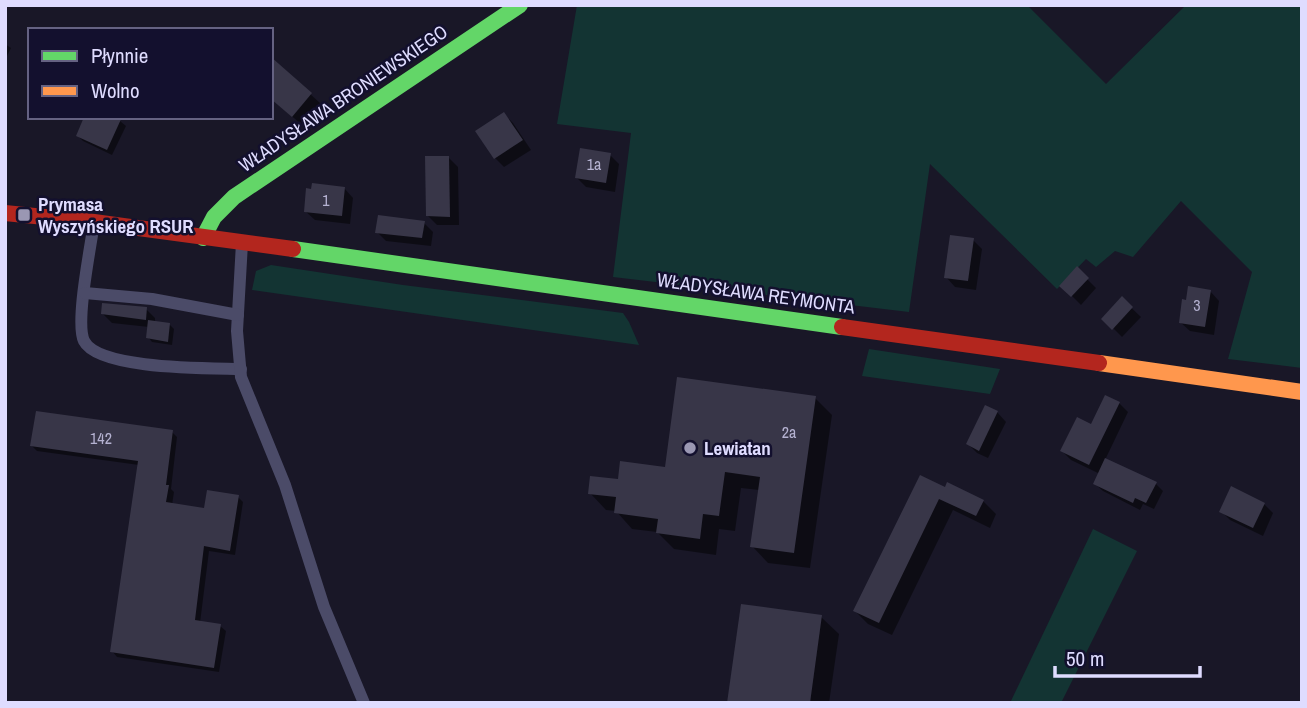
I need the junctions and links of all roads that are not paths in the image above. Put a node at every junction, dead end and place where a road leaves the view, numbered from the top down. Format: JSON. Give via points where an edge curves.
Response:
{"nodes":[{"id":1,"x":520,"y":5,"type":"edge"},
{"id":2,"x":5,"y":213,"type":"edge"},
{"id":3,"x":94,"y":222,"type":"junction"},
{"id":4,"x":204,"y":238,"type":"junction"},
{"id":5,"x":242,"y":242,"type":"junction"},
{"id":6,"x":85,"y":293,"type":"junction"},
{"id":7,"x":238,"y":315,"type":"junction"},
{"id":8,"x":241,"y":369,"type":"junction"},
{"id":9,"x":1302,"y":392,"type":"edge"},
{"id":10,"x":364,"y":703,"type":"edge"}],
"edges":[{"from":1,"to":4,"type":"street","name":"WŁADYSŁAWA BRONIEWSKIEGO","via":[[234,197],[214,217]]},
{"from":2,"to":3,"type":"street","name":"WŁADYSŁAWA REYMONTA"},
{"from":3,"to":4,"type":"street","name":"WŁADYSŁAWA REYMONTA"},
{"from":3,"to":6,"type":"lane"},
{"from":4,"to":5,"type":"street","name":"WŁADYSŁAWA REYMONTA"},
{"from":5,"to":7,"type":"lane"},
{"from":5,"to":9,"type":"street","name":"WŁADYSŁAWA REYMONTA"},
{"from":6,"to":7,"type":"lane","via":[[152,299]]},
{"from":6,"to":8,"type":"lane","via":[[82,334],[92,349],[108,357],[152,366]]},
{"from":7,"to":8,"type":"lane"},
{"from":8,"to":10,"type":"lane","via":[[324,607]]}]}
